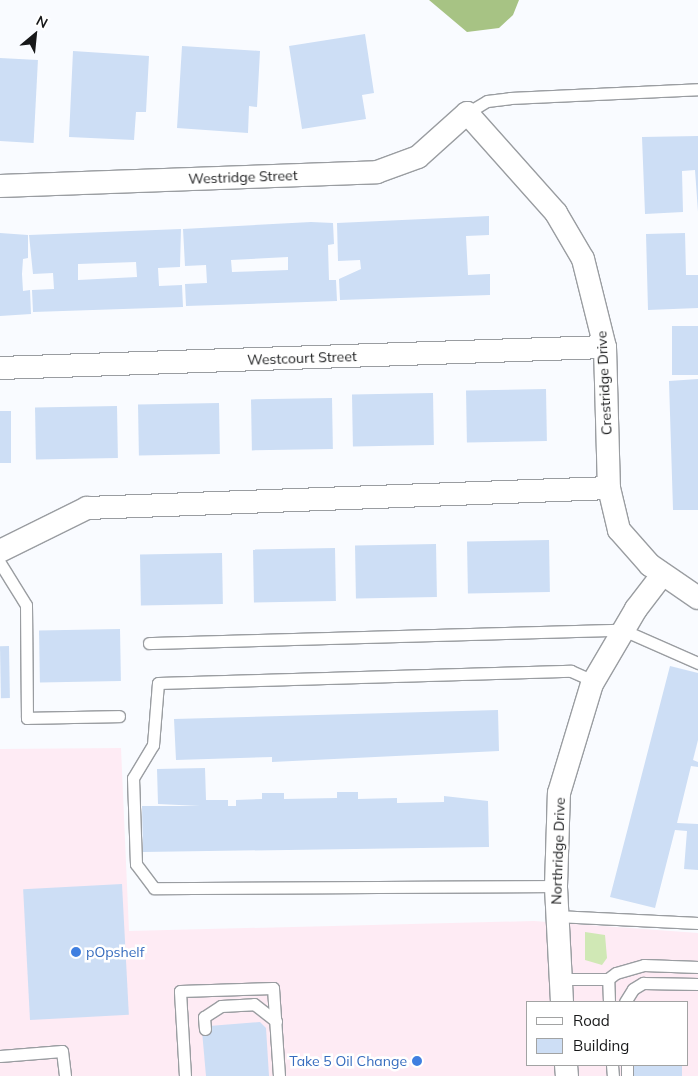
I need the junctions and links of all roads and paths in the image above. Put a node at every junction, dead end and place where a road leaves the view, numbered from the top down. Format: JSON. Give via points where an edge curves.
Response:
{"nodes":[{"id":1,"x":698,"y":89,"type":"edge"},
{"id":2,"x":467,"y":114,"type":"junction"},
{"id":3,"x":0,"y":186,"type":"edge"},
{"id":4,"x":605,"y":347,"type":"junction"},
{"id":5,"x":0,"y":368,"type":"edge"},
{"id":6,"x":609,"y":488,"type":"junction"},
{"id":7,"x":0,"y":551,"type":"edge"},
{"id":8,"x":0,"y":563,"type":"edge"},
{"id":9,"x":662,"y":575,"type":"junction"},
{"id":10,"x":698,"y":598,"type":"edge"},
{"id":11,"x":623,"y":630,"type":"junction"},
{"id":12,"x":149,"y":643,"type":"dead end"},
{"id":13,"x":698,"y":664,"type":"edge"},
{"id":14,"x":594,"y":681,"type":"junction"},
{"id":15,"x":119,"y":716,"type":"dead end"},
{"id":16,"x":556,"y":886,"type":"junction"},
{"id":17,"x":556,"y":916,"type":"junction"},
{"id":18,"x":698,"y":923,"type":"edge"},
{"id":19,"x":698,"y":967,"type":"edge"},
{"id":20,"x":560,"y":979,"type":"junction"},
{"id":21,"x":608,"y":980,"type":"junction"},
{"id":22,"x":698,"y":984,"type":"edge"},
{"id":23,"x":562,"y":1001,"type":"edge"},
{"id":24,"x":610,"y":1001,"type":"edge"},
{"id":25,"x":626,"y":1001,"type":"edge"},
{"id":26,"x":276,"y":1021,"type":"junction"},
{"id":27,"x":205,"y":1029,"type":"dead end"},
{"id":28,"x":0,"y":1056,"type":"edge"},
{"id":29,"x":64,"y":1076,"type":"edge"},
{"id":30,"x":185,"y":1076,"type":"edge"},
{"id":31,"x":279,"y":1076,"type":"edge"}],
"edges":[{"from":1,"to":2,"type":"lane","via":[[510,98],[487,101]]},
{"from":2,"to":3,"type":"street","name":"Westridge Street","via":[[418,157],[377,172]]},
{"from":2,"to":4,"type":"street","name":"Crestridge Drive","via":[[556,213],[583,259]]},
{"from":4,"to":5,"type":"street","name":"Westcourt Street"},
{"from":4,"to":6,"type":"street","name":"Crestridge Drive"},
{"from":6,"to":7,"type":"street","via":[[87,508]]},
{"from":6,"to":9,"type":"street","name":"Crestridge Drive","via":[[620,530]]},
{"from":8,"to":15,"type":"lane","via":[[26,605],[27,718]]},
{"from":9,"to":10,"type":"street","name":"Crestridge Drive"},
{"from":9,"to":11,"type":"street","name":"Northridge Drive"},
{"from":11,"to":12,"type":"lane"},
{"from":11,"to":13,"type":"lane"},
{"from":11,"to":14,"type":"street","name":"Northridge Drive"},
{"from":14,"to":16,"type":"street","name":"Northridge Drive","via":[[559,793]]},
{"from":14,"to":16,"type":"lane","via":[[571,670],[158,683],[153,745],[133,778],[136,864],[154,888]]},
{"from":16,"to":17,"type":"street","name":"Northridge Drive"},
{"from":17,"to":18,"type":"lane"},
{"from":17,"to":20,"type":"street","name":"Northridge Drive"},
{"from":19,"to":21,"type":"lane","via":[[644,965]]},
{"from":20,"to":21,"type":"lane"},
{"from":20,"to":23,"type":"street","name":"Northridge Drive"},
{"from":21,"to":24,"type":"lane"},
{"from":22,"to":25,"type":"lane","via":[[644,983],[633,989]]},
{"from":26,"to":27,"type":"lane","via":[[254,1004],[221,1006],[204,1017]]},
{"from":26,"to":30,"type":"lane","via":[[273,988],[180,991]]},
{"from":26,"to":31,"type":"lane"},
{"from":28,"to":29,"type":"lane","via":[[62,1051]]}]}
